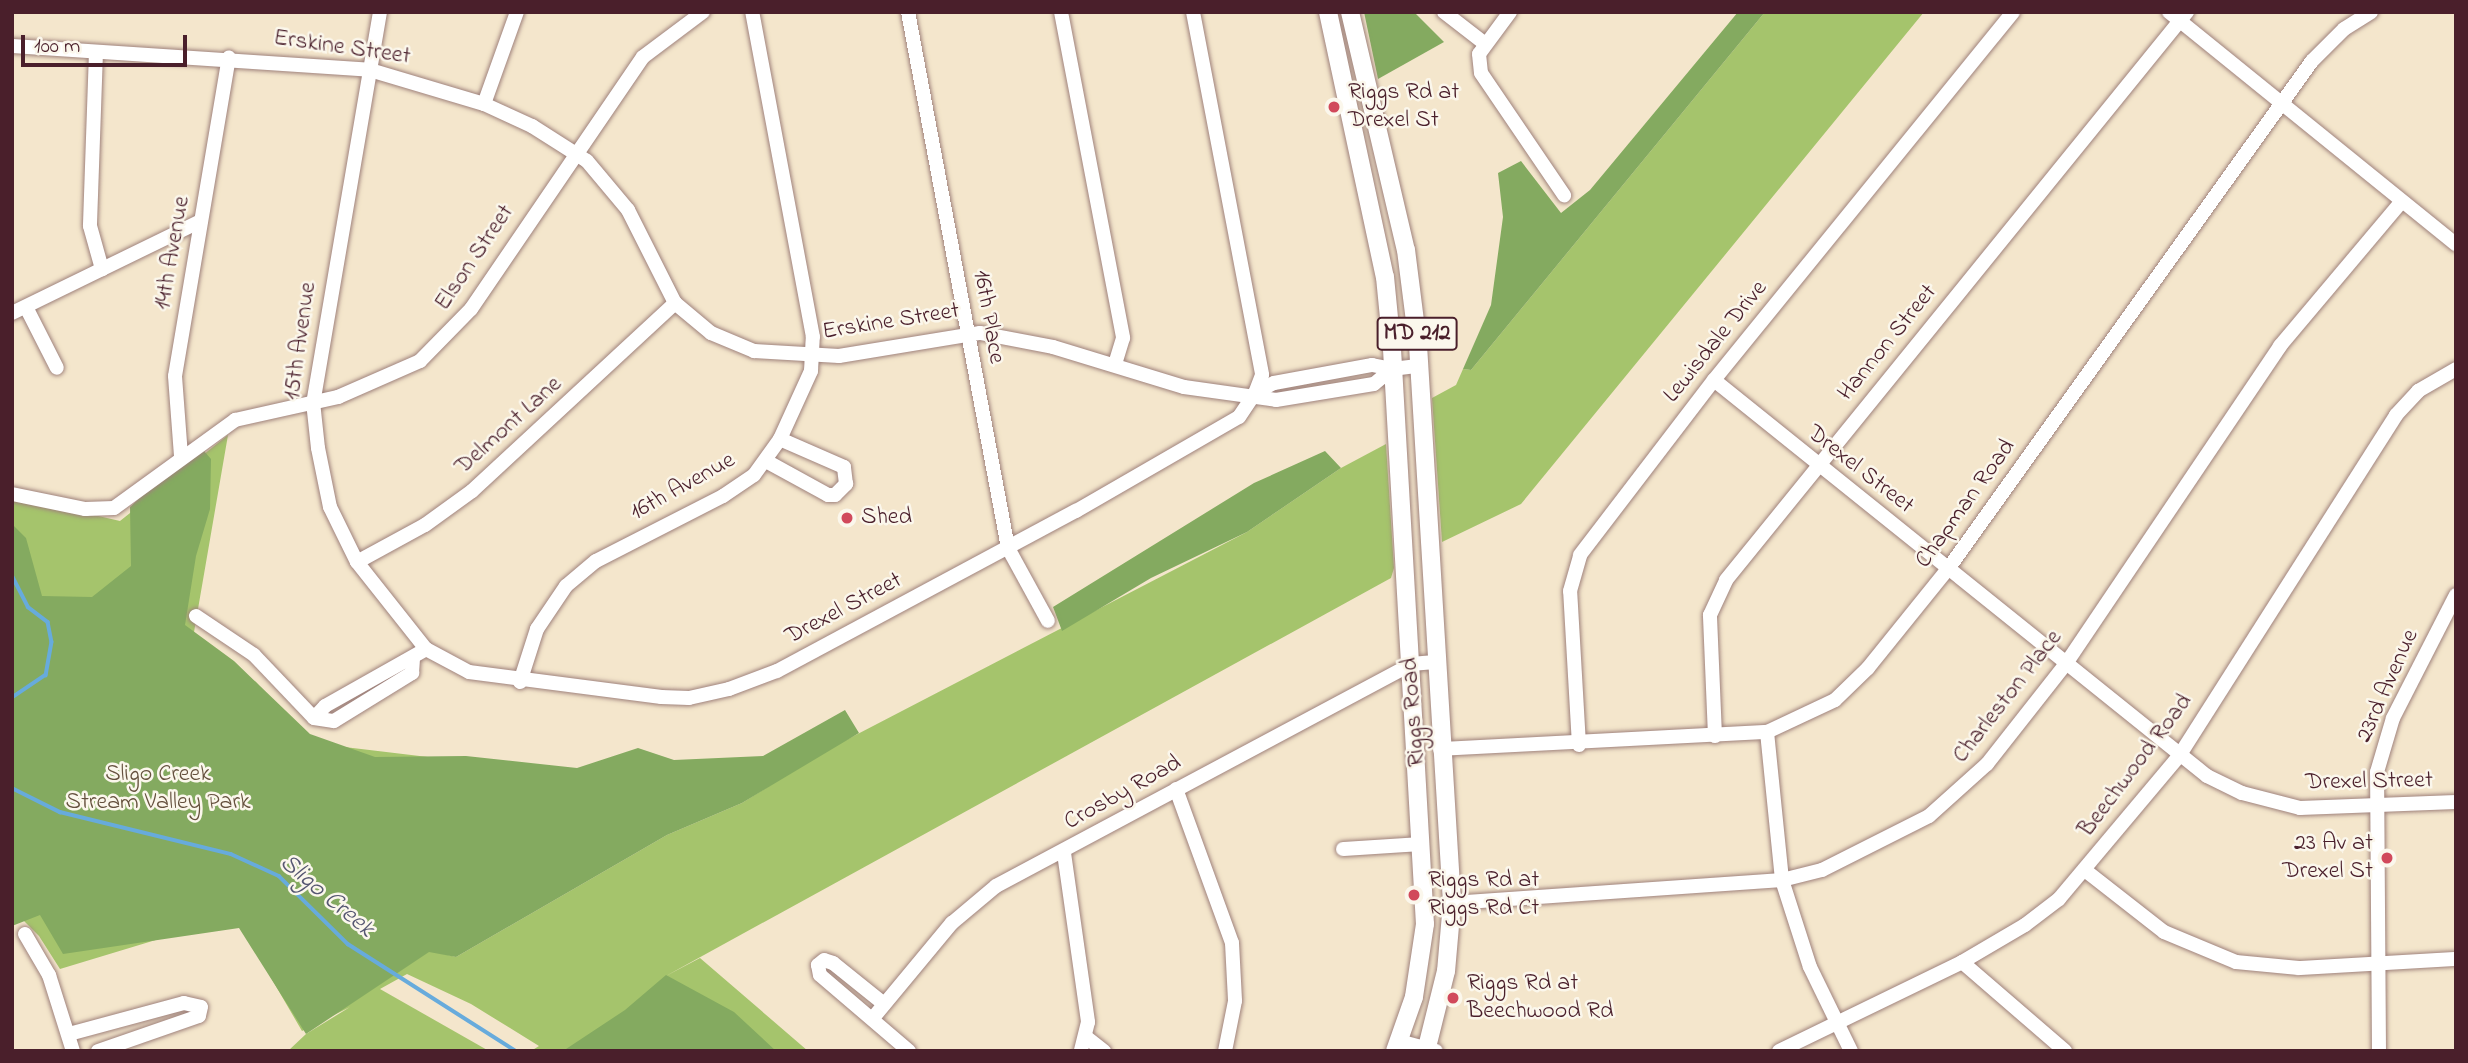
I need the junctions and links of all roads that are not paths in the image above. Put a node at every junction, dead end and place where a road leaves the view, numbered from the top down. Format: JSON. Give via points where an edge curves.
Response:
{"nodes":[{"id":1,"x":380,"y":12,"type":"edge"},
{"id":2,"x":517,"y":12,"type":"edge"},
{"id":3,"x":702,"y":12,"type":"edge"},
{"id":4,"x":752,"y":12,"type":"edge"},
{"id":5,"x":908,"y":12,"type":"edge"},
{"id":6,"x":1061,"y":12,"type":"edge"},
{"id":7,"x":1193,"y":12,"type":"edge"},
{"id":8,"x":1328,"y":12,"type":"edge"},
{"id":9,"x":1350,"y":12,"type":"edge"},
{"id":10,"x":1444,"y":12,"type":"edge"},
{"id":11,"x":1510,"y":12,"type":"edge"},
{"id":12,"x":2013,"y":12,"type":"edge"},
{"id":13,"x":2371,"y":12,"type":"edge"},
{"id":14,"x":2179,"y":15,"type":"edge"},
{"id":15,"x":1485,"y":43,"type":"junction"},
{"id":16,"x":12,"y":46,"type":"edge"},
{"id":17,"x":96,"y":52,"type":"junction"},
{"id":18,"x":229,"y":58,"type":"junction"},
{"id":19,"x":370,"y":70,"type":"junction"},
{"id":20,"x":484,"y":104,"type":"junction"},
{"id":21,"x":2282,"y":104,"type":"junction"},
{"id":22,"x":575,"y":152,"type":"junction"},
{"id":23,"x":1564,"y":195,"type":"dead end"},
{"id":24,"x":2402,"y":201,"type":"junction"},
{"id":25,"x":201,"y":220,"type":"junction"},
{"id":26,"x":2456,"y":244,"type":"edge"},
{"id":27,"x":102,"y":269,"type":"junction"},
{"id":28,"x":675,"y":303,"type":"junction"},
{"id":29,"x":19,"y":310,"type":"edge"},
{"id":30,"x":967,"y":332,"type":"junction"},
{"id":31,"x":813,"y":356,"type":"junction"},
{"id":32,"x":1115,"y":365,"type":"junction"},
{"id":33,"x":1418,"y":366,"type":"junction"},
{"id":34,"x":57,"y":368,"type":"dead end"},
{"id":35,"x":1392,"y":369,"type":"junction"},
{"id":36,"x":2456,"y":369,"type":"edge"},
{"id":37,"x":1714,"y":380,"type":"junction"},
{"id":38,"x":1255,"y":393,"type":"junction"},
{"id":39,"x":313,"y":402,"type":"junction"},
{"id":40,"x":780,"y":439,"type":"junction"},
{"id":41,"x":181,"y":456,"type":"junction"},
{"id":42,"x":766,"y":461,"type":"junction"},
{"id":43,"x":1817,"y":466,"type":"junction"},
{"id":44,"x":12,"y":494,"type":"edge"},
{"id":45,"x":1008,"y":548,"type":"junction"},
{"id":46,"x":357,"y":562,"type":"junction"},
{"id":47,"x":1948,"y":569,"type":"junction"},
{"id":48,"x":2454,"y":601,"type":"edge"},
{"id":49,"x":196,"y":616,"type":"dead end"},
{"id":50,"x":1048,"y":621,"type":"dead end"},
{"id":51,"x":426,"y":649,"type":"junction"},
{"id":52,"x":1435,"y":662,"type":"junction"},
{"id":53,"x":1411,"y":664,"type":"junction"},
{"id":54,"x":2065,"y":665,"type":"junction"},
{"id":55,"x":520,"y":682,"type":"junction"},
{"id":56,"x":1767,"y":732,"type":"junction"},
{"id":57,"x":1716,"y":736,"type":"junction"},
{"id":58,"x":1579,"y":745,"type":"junction"},
{"id":59,"x":1440,"y":749,"type":"junction"},
{"id":60,"x":2179,"y":756,"type":"junction"},
{"id":61,"x":1176,"y":789,"type":"junction"},
{"id":62,"x":2456,"y":802,"type":"edge"},
{"id":63,"x":2375,"y":807,"type":"junction"},
{"id":64,"x":1422,"y":844,"type":"junction"},
{"id":65,"x":1343,"y":849,"type":"dead end"},
{"id":66,"x":1064,"y":853,"type":"junction"},
{"id":67,"x":2086,"y":871,"type":"junction"},
{"id":68,"x":1782,"y":880,"type":"junction"},
{"id":69,"x":1452,"y":903,"type":"junction"},
{"id":70,"x":25,"y":934,"type":"dead end"},
{"id":71,"x":2456,"y":959,"type":"edge"},
{"id":72,"x":1962,"y":962,"type":"junction"},
{"id":73,"x":2378,"y":963,"type":"junction"},
{"id":74,"x":884,"y":1004,"type":"junction"},
{"id":75,"x":873,"y":1018,"type":"junction"},
{"id":76,"x":1837,"y":1023,"type":"junction"},
{"id":77,"x":69,"y":1034,"type":"junction"},
{"id":78,"x":1083,"y":1044,"type":"edge"},
{"id":79,"x":1397,"y":1046,"type":"edge"},
{"id":80,"x":1430,"y":1050,"type":"edge"},
{"id":81,"x":74,"y":1051,"type":"edge"},
{"id":82,"x":98,"y":1051,"type":"edge"},
{"id":83,"x":908,"y":1051,"type":"edge"},
{"id":84,"x":1104,"y":1051,"type":"edge"},
{"id":85,"x":1225,"y":1051,"type":"edge"},
{"id":86,"x":1779,"y":1051,"type":"edge"},
{"id":87,"x":1851,"y":1051,"type":"edge"},
{"id":88,"x":2065,"y":1051,"type":"edge"},
{"id":89,"x":2379,"y":1051,"type":"edge"}],
"edges":[{"from":1,"to":19,"type":"street","name":"15th Avenue"},
{"from":2,"to":20,"type":"street"},
{"from":3,"to":22,"type":"street","name":"Elson Street","via":[[643,57]]},
{"from":4,"to":31,"type":"street"},
{"from":5,"to":30,"type":"street","name":"16th Place"},
{"from":6,"to":32,"type":"street","via":[[1123,338]]},
{"from":7,"to":38,"type":"street","via":[[1262,375]]},
{"from":8,"to":35,"type":"main road","name":"Riggs Road","number":"MD 212","via":[[1385,277]]},
{"from":9,"to":33,"type":"main road","name":"Riggs Road","number":"MD 212","via":[[1406,250]]},
{"from":10,"to":15,"type":"street"},
{"from":11,"to":15,"type":"street"},
{"from":12,"to":37,"type":"street","name":"Lewisdale Drive"},
{"from":13,"to":21,"type":"street","name":"Chapman Road","via":[[2320,50]]},
{"from":14,"to":21,"type":"street"},
{"from":14,"to":43,"type":"street","name":"Hannon Street"},
{"from":15,"to":23,"type":"street","via":[[1479,54],[1486,83]]},
{"from":16,"to":17,"type":"street","name":"Erskine Street"},
{"from":17,"to":18,"type":"street","name":"Erskine Street"},
{"from":17,"to":27,"type":"street","via":[[90,226]]},
{"from":18,"to":19,"type":"street","name":"Erskine Street"},
{"from":18,"to":25,"type":"street","name":"14th Avenue"},
{"from":19,"to":20,"type":"street","name":"Erskine Street"},
{"from":19,"to":39,"type":"street","name":"15th Avenue"},
{"from":20,"to":22,"type":"street","name":"Erskine Street"},
{"from":21,"to":24,"type":"street"},
{"from":21,"to":47,"type":"street","name":"Chapman Road"},
{"from":22,"to":28,"type":"street","name":"Erskine Street","via":[[628,210]]},
{"from":22,"to":39,"type":"street","name":"Elson Street","via":[[471,309],[446,338],[399,373]]},
{"from":24,"to":26,"type":"street"},
{"from":24,"to":54,"type":"street","name":"Charleston Place","via":[[2280,346]]},
{"from":25,"to":27,"type":"street"},
{"from":25,"to":41,"type":"street","name":"14th Avenue","via":[[175,376]]},
{"from":27,"to":29,"type":"street"},
{"from":28,"to":31,"type":"street","name":"Erskine Street","via":[[694,321],[732,344],[771,354]]},
{"from":28,"to":46,"type":"street","name":"Delmont Lane","via":[[472,491],[425,525]]},
{"from":29,"to":34,"type":"street"},
{"from":30,"to":31,"type":"street","name":"Erskine Street","via":[[839,356]]},
{"from":30,"to":32,"type":"street","name":"Erskine Street","via":[[1026,340]]},
{"from":30,"to":45,"type":"street","name":"16th Place"},
{"from":31,"to":40,"type":"street","name":"16th Avenue"},
{"from":32,"to":38,"type":"street","name":"Erskine Street","via":[[1184,387]]},
{"from":33,"to":35,"type":"street"},
{"from":33,"to":52,"type":"main road","name":"Riggs Road","number":"MD 212"},
{"from":35,"to":38,"type":"street","via":[[1374,384],[1276,400]]},
{"from":35,"to":53,"type":"main road","name":"Riggs Road","number":"MD 212"},
{"from":36,"to":60,"type":"street","name":"Beechwood Road","via":[[2418,391],[2396,415]]},
{"from":37,"to":43,"type":"street","name":"Drexel Street"},
{"from":37,"to":58,"type":"street","name":"Lewisdale Drive","via":[[1588,541],[1576,565],[1570,591]]},
{"from":38,"to":45,"type":"street","name":"Drexel Street","via":[[1239,417]]},
{"from":39,"to":41,"type":"street","name":"Elson Street","via":[[235,420]]},
{"from":39,"to":46,"type":"street","name":"15th Avenue","via":[[325,491]]},
{"from":40,"to":42,"type":"street","name":"16th Avenue"},
{"from":40,"to":42,"type":"street","via":[[844,467],[846,484],[835,495],[828,495]]},
{"from":41,"to":44,"type":"street","name":"Elson Street","via":[[114,508],[85,509]]},
{"from":42,"to":55,"type":"street","name":"16th Avenue","via":[[742,485],[622,546],[578,575],[542,620]]},
{"from":43,"to":47,"type":"street","name":"Drexel Street"},
{"from":43,"to":57,"type":"street","name":"Hannon Street","via":[[1726,580],[1712,606]]},
{"from":45,"to":50,"type":"street","name":"16th Place"},
{"from":45,"to":55,"type":"street","name":"Drexel Street","via":[[777,671],[716,693],[661,697]]},
{"from":46,"to":51,"type":"street","name":"15th Avenue"},
{"from":47,"to":54,"type":"street","name":"Drexel Street"},
{"from":47,"to":56,"type":"street","name":"Chapman Road","via":[[1850,687],[1815,712]]},
{"from":48,"to":63,"type":"street","name":"23rd Avenue","via":[[2385,736]]},
{"from":49,"to":51,"type":"street","via":[[254,655],[314,719],[325,706]]},
{"from":51,"to":55,"type":"street","name":"Drexel Street","via":[[469,672]]},
{"from":52,"to":53,"type":"street","name":"Crosby Road"},
{"from":52,"to":59,"type":"main road","name":"Riggs Road","number":"MD 212"},
{"from":53,"to":61,"type":"street","name":"Crosby Road"},
{"from":53,"to":64,"type":"main road","name":"Riggs Road","number":"MD 212"},
{"from":54,"to":60,"type":"street","name":"Drexel Street"},
{"from":54,"to":68,"type":"street","name":"Charleston Place","via":[[1979,773],[1929,816],[1822,870]]},
{"from":56,"to":57,"type":"street","name":"Chapman Road"},
{"from":56,"to":68,"type":"street"},
{"from":57,"to":58,"type":"street","name":"Chapman Road"},
{"from":58,"to":59,"type":"street","name":"Chapman Road"},
{"from":59,"to":69,"type":"main road","name":"Riggs Road","number":"MD 212"},
{"from":60,"to":63,"type":"street","name":"Drexel Street","via":[[2207,776],[2265,800],[2320,809]]},
{"from":60,"to":67,"type":"street","name":"Beechwood Road"},
{"from":61,"to":66,"type":"street","name":"Crosby Road"},
{"from":61,"to":85,"type":"street","via":[[1232,943],[1235,1001]]},
{"from":62,"to":63,"type":"street","name":"Drexel Street"},
{"from":63,"to":73,"type":"street","name":"23rd Avenue"},
{"from":64,"to":65,"type":"street"},
{"from":64,"to":79,"type":"main road","name":"Riggs Road","number":"MD 212","via":[[1423,947],[1414,997]]},
{"from":66,"to":74,"type":"street","name":"Crosby Road","via":[[1014,875],[980,898],[952,923]]},
{"from":66,"to":78,"type":"street","via":[[1086,998]]},
{"from":67,"to":72,"type":"street","name":"Beechwood Road","via":[[2044,912]]},
{"from":67,"to":73,"type":"street","via":[[2164,932],[2214,956],[2278,969]]},
{"from":68,"to":69,"type":"street","name":"Charleston Place"},
{"from":68,"to":76,"type":"street","via":[[1803,949]]},
{"from":69,"to":80,"type":"main road","name":"Riggs Road","number":"MD 212","via":[[1446,971]]},
{"from":70,"to":77,"type":"street","via":[[50,975]]},
{"from":71,"to":73,"type":"street"},
{"from":72,"to":76,"type":"street","name":"Beechwood Road"},
{"from":72,"to":88,"type":"street"},
{"from":73,"to":89,"type":"street","name":"23rd Avenue"},
{"from":74,"to":75,"type":"street","name":"Crosby Road"},
{"from":74,"to":75,"type":"street","via":[[833,962],[820,961],[820,975]]},
{"from":75,"to":83,"type":"street"},
{"from":76,"to":86,"type":"street","name":"Beechwood Road"},
{"from":76,"to":87,"type":"street"},
{"from":77,"to":81,"type":"street"},
{"from":77,"to":82,"type":"street","via":[[184,1003],[201,1007],[199,1016]]},
{"from":78,"to":84,"type":"street"},
{"from":79,"to":80,"type":"street"}]}
